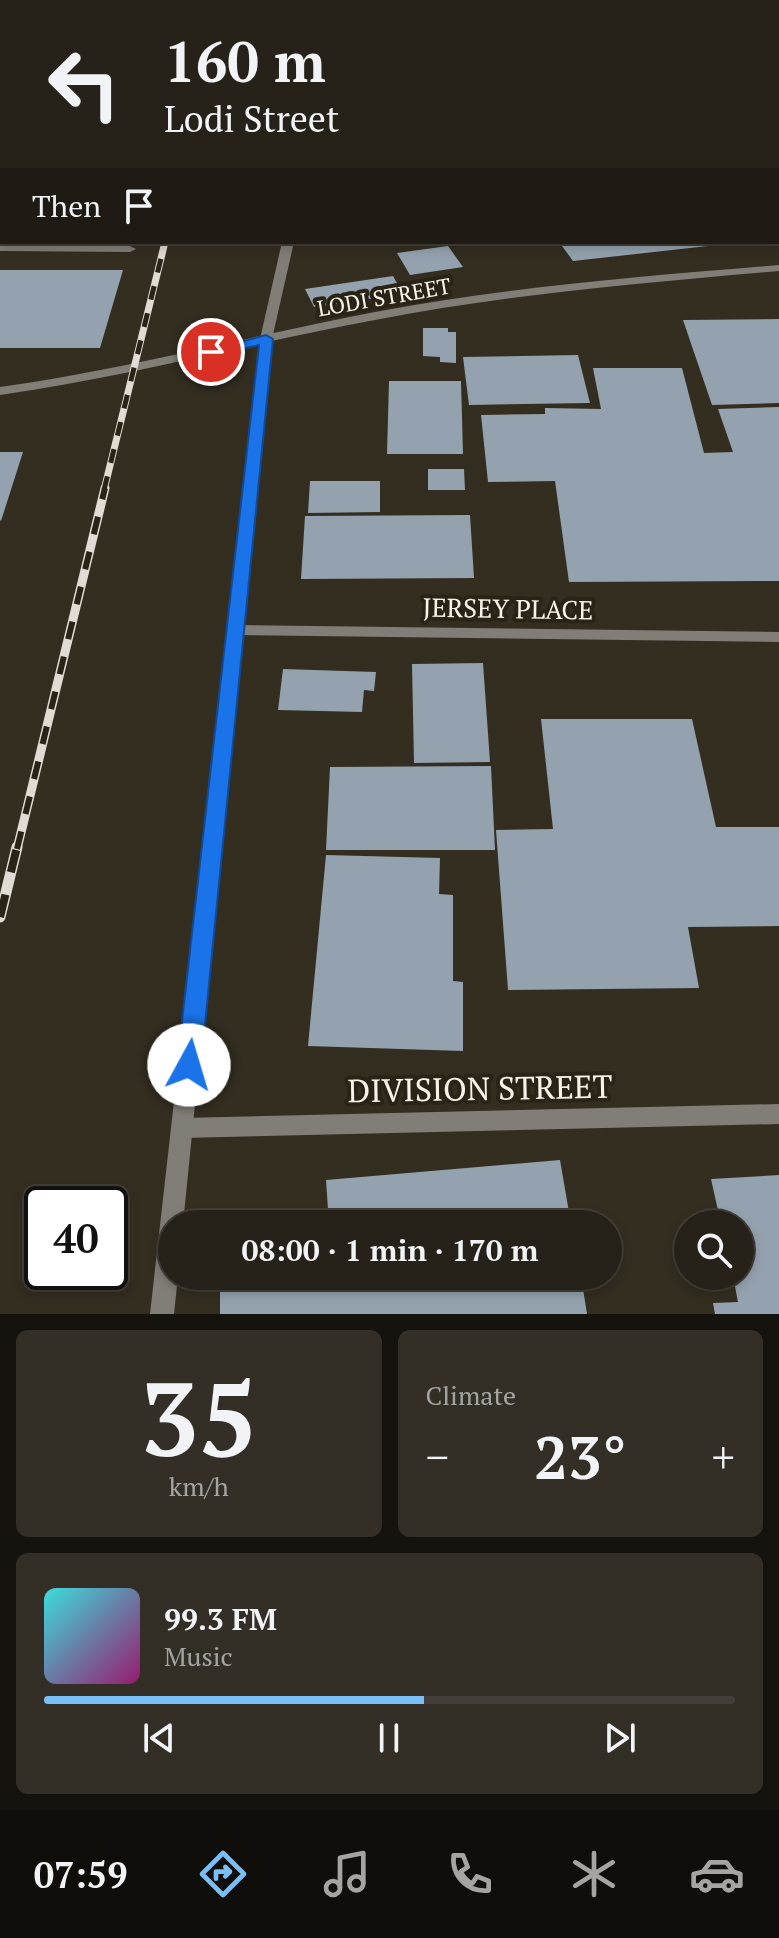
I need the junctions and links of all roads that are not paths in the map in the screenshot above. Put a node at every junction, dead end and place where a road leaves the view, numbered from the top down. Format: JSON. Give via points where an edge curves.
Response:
{"nodes":[{"id":1,"x":288,"y":244,"type":"edge"},
{"id":2,"x":0,"y":248,"type":"edge"},
{"id":3,"x":130,"y":249,"type":"dead end"},
{"id":4,"x":779,"y":268,"type":"edge"},
{"id":5,"x":266,"y":339,"type":"junction"},
{"id":6,"x":0,"y":391,"type":"edge"},
{"id":7,"x":237,"y":630,"type":"junction"},
{"id":8,"x":779,"y":637,"type":"edge"},
{"id":9,"x":779,"y":1114,"type":"edge"},
{"id":10,"x":182,"y":1128,"type":"junction"},
{"id":11,"x":162,"y":1314,"type":"edge"}],
"edges":[{"from":1,"to":5,"type":"street"},
{"from":2,"to":3,"type":"street"},
{"from":4,"to":5,"type":"street","name":"LODI STREET","via":[[635,280],[377,316]]},
{"from":5,"to":6,"type":"street","name":"LODI STREET","via":[[78,380]]},
{"from":5,"to":7,"type":"street"},
{"from":7,"to":8,"type":"street","name":"JERSEY PLACE"},
{"from":7,"to":10,"type":"street"},
{"from":9,"to":10,"type":"street","name":"DIVISION STREET"},
{"from":10,"to":11,"type":"street"}]}
